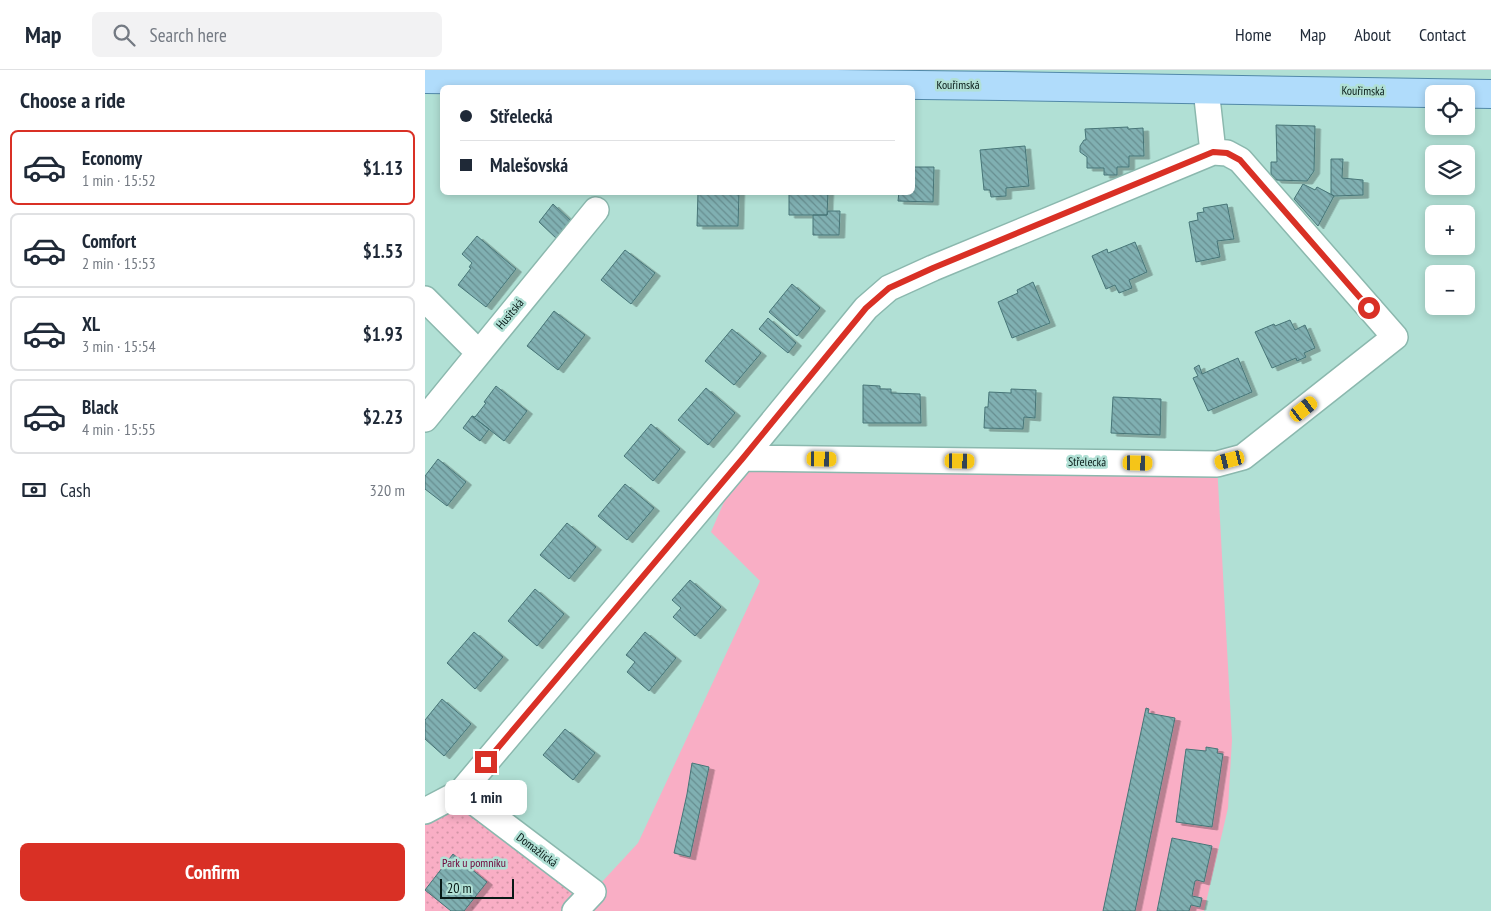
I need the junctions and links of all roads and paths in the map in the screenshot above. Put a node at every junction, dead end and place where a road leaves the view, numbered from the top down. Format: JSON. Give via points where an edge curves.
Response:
{"nodes":[{"id":1,"x":425,"y":79,"type":"edge"},
{"id":2,"x":894,"y":85,"type":"edge"},
{"id":3,"x":915,"y":85,"type":"edge"},
{"id":4,"x":1206,"y":89,"type":"junction"},
{"id":5,"x":1491,"y":94,"type":"edge"},
{"id":6,"x":1213,"y":152,"type":"junction"},
{"id":7,"x":596,"y":210,"type":"dead end"},
{"id":8,"x":425,"y":299,"type":"edge"},
{"id":9,"x":478,"y":352,"type":"junction"},
{"id":10,"x":425,"y":419,"type":"edge"},
{"id":11,"x":743,"y":458,"type":"junction"},
{"id":12,"x":461,"y":792,"type":"junction"},
{"id":13,"x":425,"y":811,"type":"edge"},
{"id":14,"x":575,"y":911,"type":"edge"}],
"edges":[{"from":1,"to":2,"type":"main road","name":"Kouřimská"},
{"from":3,"to":4,"type":"main road","name":"Kouřimská"},
{"from":4,"to":5,"type":"main road","name":"Kouřimská"},
{"from":4,"to":6,"type":"street"},
{"from":6,"to":11,"type":"street","via":[[889,288],[866,308]]},
{"from":6,"to":11,"type":"street","name":"Střelecká","via":[[1227,153],[1240,160],[1395,338],[1243,457],[1217,464]]},
{"from":7,"to":9,"type":"street","name":"Husitská"},
{"from":8,"to":9,"type":"street"},
{"from":9,"to":10,"type":"street","name":"Husitská"},
{"from":11,"to":12,"type":"street"},
{"from":12,"to":13,"type":"street"},
{"from":12,"to":14,"type":"street","name":"Domažlická","via":[[593,892]]}]}
